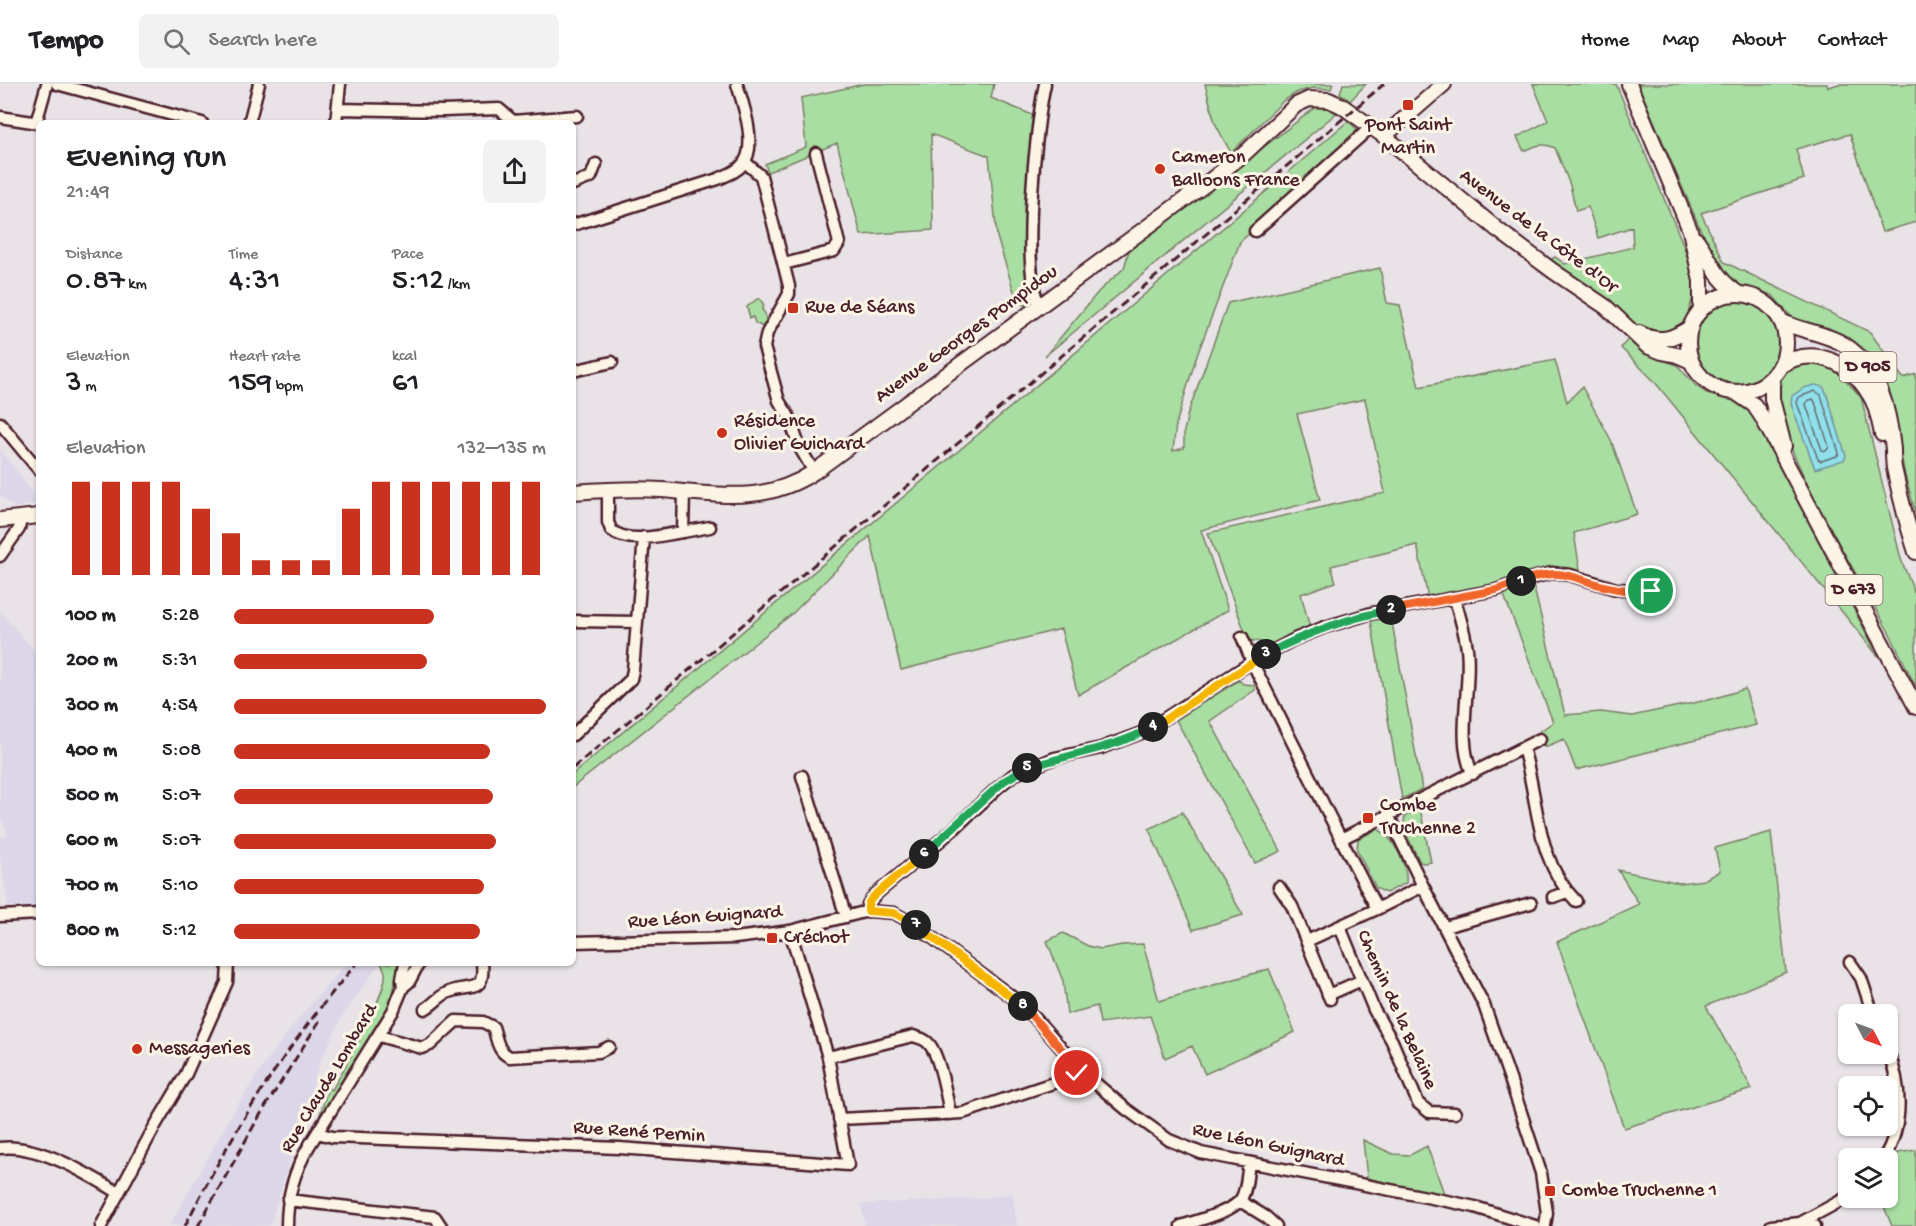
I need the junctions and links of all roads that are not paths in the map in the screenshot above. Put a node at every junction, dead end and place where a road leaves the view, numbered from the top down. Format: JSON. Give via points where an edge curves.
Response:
{"nodes":[{"id":1,"x":47,"y":84,"type":"edge"},
{"id":2,"x":57,"y":84,"type":"edge"},
{"id":3,"x":259,"y":84,"type":"edge"},
{"id":4,"x":340,"y":84,"type":"edge"},
{"id":5,"x":737,"y":84,"type":"edge"},
{"id":6,"x":1045,"y":84,"type":"edge"},
{"id":7,"x":1444,"y":84,"type":"edge"},
{"id":8,"x":1629,"y":84,"type":"edge"},
{"id":9,"x":89,"y":88,"type":"edge"},
{"id":10,"x":1342,"y":106,"type":"joint"},
{"id":11,"x":338,"y":110,"type":"junction"},
{"id":12,"x":576,"y":116,"type":"dead end"},
{"id":13,"x":0,"y":117,"type":"edge"},
{"id":14,"x":39,"y":120,"type":"edge"},
{"id":15,"x":192,"y":120,"type":"edge"},
{"id":16,"x":250,"y":120,"type":"edge"},
{"id":17,"x":336,"y":120,"type":"edge"},
{"id":18,"x":512,"y":120,"type":"edge"},
{"id":19,"x":526,"y":120,"type":"edge"},
{"id":20,"x":36,"y":123,"type":"edge"},
{"id":21,"x":1371,"y":127,"type":"junction"},
{"id":22,"x":1384,"y":136,"type":"junction"},
{"id":23,"x":816,"y":153,"type":"dead end"},
{"id":24,"x":745,"y":162,"type":"junction"},
{"id":25,"x":596,"y":164,"type":"dead end"},
{"id":26,"x":576,"y":183,"type":"edge"},
{"id":27,"x":576,"y":224,"type":"edge"},
{"id":28,"x":1690,"y":230,"type":"junction"},
{"id":29,"x":1255,"y":231,"type":"dead end"},
{"id":30,"x":784,"y":264,"type":"junction"},
{"id":31,"x":1739,"y":294,"type":"junction"},
{"id":32,"x":1040,"y":305,"type":"junction"},
{"id":33,"x":1701,"y":310,"type":"junction"},
{"id":34,"x":1781,"y":321,"type":"junction"},
{"id":35,"x":1624,"y":324,"type":"junction"},
{"id":36,"x":1690,"y":327,"type":"junction"},
{"id":37,"x":1691,"y":361,"type":"junction"},
{"id":38,"x":612,"y":362,"type":"dead end"},
{"id":39,"x":576,"y":370,"type":"edge"},
{"id":40,"x":1776,"y":371,"type":"junction"},
{"id":41,"x":1735,"y":392,"type":"junction"},
{"id":42,"x":0,"y":423,"type":"edge"},
{"id":43,"x":1893,"y":464,"type":"junction"},
{"id":44,"x":36,"y":466,"type":"edge"},
{"id":45,"x":814,"y":471,"type":"junction"},
{"id":46,"x":1793,"y":473,"type":"junction"},
{"id":47,"x":608,"y":490,"type":"junction"},
{"id":48,"x":576,"y":492,"type":"edge"},
{"id":49,"x":684,"y":492,"type":"junction"},
{"id":50,"x":36,"y":516,"type":"edge"},
{"id":51,"x":21,"y":519,"type":"junction"},
{"id":52,"x":0,"y":520,"type":"edge"},
{"id":53,"x":710,"y":527,"type":"dead end"},
{"id":54,"x":683,"y":532,"type":"junction"},
{"id":55,"x":644,"y":537,"type":"junction"},
{"id":56,"x":1916,"y":552,"type":"edge"},
{"id":57,"x":0,"y":556,"type":"edge"},
{"id":58,"x":1651,"y":591,"type":"dead end"},
{"id":59,"x":1455,"y":598,"type":"junction"},
{"id":60,"x":576,"y":621,"type":"edge"},
{"id":61,"x":637,"y":622,"type":"junction"},
{"id":62,"x":1242,"y":637,"type":"dead end"},
{"id":63,"x":1252,"y":662,"type":"junction"},
{"id":64,"x":1916,"y":707,"type":"edge"},
{"id":65,"x":576,"y":732,"type":"edge"},
{"id":66,"x":1540,"y":739,"type":"dead end"},
{"id":67,"x":1523,"y":748,"type":"junction"},
{"id":68,"x":1473,"y":774,"type":"junction"},
{"id":69,"x":802,"y":776,"type":"dead end"},
{"id":70,"x":1389,"y":815,"type":"junction"},
{"id":71,"x":1341,"y":839,"type":"junction"},
{"id":72,"x":1424,"y":886,"type":"junction"},
{"id":73,"x":1279,"y":887,"type":"dead end"},
{"id":74,"x":1567,"y":892,"type":"junction"},
{"id":75,"x":1553,"y":897,"type":"dead end"},
{"id":76,"x":1576,"y":901,"type":"dead end"},
{"id":77,"x":1531,"y":903,"type":"dead end"},
{"id":78,"x":1377,"y":909,"type":"junction"},
{"id":79,"x":868,"y":911,"type":"junction"},
{"id":80,"x":36,"y":914,"type":"edge"},
{"id":81,"x":0,"y":916,"type":"edge"},
{"id":82,"x":846,"y":917,"type":"junction"},
{"id":83,"x":1340,"y":927,"type":"junction"},
{"id":84,"x":1445,"y":927,"type":"junction"},
{"id":85,"x":790,"y":931,"type":"junction"},
{"id":86,"x":1306,"y":941,"type":"junction"},
{"id":87,"x":576,"y":942,"type":"edge"},
{"id":88,"x":1850,"y":962,"type":"dead end"},
{"id":89,"x":228,"y":966,"type":"edge"},
{"id":90,"x":404,"y":966,"type":"edge"},
{"id":91,"x":417,"y":966,"type":"edge"},
{"id":92,"x":482,"y":966,"type":"edge"},
{"id":93,"x":1362,"y":980,"type":"junction"},
{"id":94,"x":403,"y":987,"type":"junction"},
{"id":95,"x":1870,"y":1004,"type":"edge"},
{"id":96,"x":426,"y":1009,"type":"dead end"},
{"id":97,"x":380,"y":1036,"type":"junction"},
{"id":98,"x":609,"y":1047,"type":"dead end"},
{"id":99,"x":828,"y":1057,"type":"junction"},
{"id":100,"x":1892,"y":1064,"type":"edge"},
{"id":101,"x":1080,"y":1070,"type":"junction"},
{"id":102,"x":1455,"y":1113,"type":"dead end"},
{"id":103,"x":950,"y":1114,"type":"junction"},
{"id":104,"x":839,"y":1119,"type":"junction"},
{"id":105,"x":317,"y":1133,"type":"junction"},
{"id":106,"x":0,"y":1148,"type":"edge"},
{"id":107,"x":1888,"y":1148,"type":"edge"},
{"id":108,"x":1249,"y":1163,"type":"junction"},
{"id":109,"x":119,"y":1193,"type":"junction"},
{"id":110,"x":288,"y":1200,"type":"junction"},
{"id":111,"x":1240,"y":1201,"type":"junction"},
{"id":112,"x":1838,"y":1202,"type":"edge"},
{"id":113,"x":1800,"y":1223,"type":"junction"},
{"id":114,"x":102,"y":1226,"type":"edge"},
{"id":115,"x":287,"y":1226,"type":"edge"},
{"id":116,"x":441,"y":1226,"type":"edge"},
{"id":117,"x":1181,"y":1226,"type":"edge"},
{"id":118,"x":1276,"y":1226,"type":"edge"},
{"id":119,"x":1535,"y":1226,"type":"edge"},
{"id":120,"x":1545,"y":1226,"type":"edge"},
{"id":121,"x":1771,"y":1226,"type":"edge"},
{"id":122,"x":1815,"y":1226,"type":"edge"}],
"edges":[{"from":1,"to":14,"type":"street"},
{"from":2,"to":9,"type":"street"},
{"from":3,"to":16,"type":"street"},
{"from":4,"to":11,"type":"street"},
{"from":5,"to":24,"type":"street","via":[[750,141]]},
{"from":6,"to":32,"type":"street","via":[[1036,138],[1030,257],[1033,288]]},
{"from":7,"to":22,"type":"main road"},
{"from":8,"to":28,"type":"main road"},
{"from":9,"to":15,"type":"street"},
{"from":10,"to":21,"type":"main road","name":"Avenue de la Côte d'Or"},
{"from":10,"to":32,"type":"main road","name":"Avenue Georges Pompidou","via":[[1316,98],[1296,105],[1221,173]]},
{"from":11,"to":17,"type":"street"},
{"from":11,"to":18,"type":"street","via":[[499,109]]},
{"from":12,"to":19,"type":"street"},
{"from":13,"to":20,"type":"street"},
{"from":21,"to":22,"type":"main road","name":"Avenue de la Côte d'Or"},
{"from":21,"to":29,"type":"street"},
{"from":22,"to":35,"type":"main road","name":"Avenue de la Côte d'Or","via":[[1497,230]]},
{"from":23,"to":30,"type":"street","via":[[839,243],[834,251]]},
{"from":24,"to":27,"type":"street","via":[[718,179]]},
{"from":24,"to":30,"type":"street","via":[[761,176]]},
{"from":25,"to":26,"type":"street","via":[[591,177]]},
{"from":28,"to":31,"type":"main road","via":[[1717,275]]},
{"from":28,"to":33,"type":"main road","via":[[1701,280]]},
{"from":30,"to":45,"type":"street","via":[[789,294],[767,333],[764,347],[779,401]]},
{"from":31,"to":33,"type":"main road","via":[[1722,296]]},
{"from":31,"to":34,"type":"main road","via":[[1768,305]]},
{"from":32,"to":45,"type":"main road","name":"Avenue Georges Pompidou"},
{"from":33,"to":36,"type":"main road"},
{"from":34,"to":40,"type":"main road","via":[[1785,353]]},
{"from":34,"to":43,"type":"main road","number":"D 905","via":[[1828,336],[1862,360],[1883,399]]},
{"from":35,"to":36,"type":"main road","name":"Avenue de la Côte d'Or","via":[[1657,340],[1670,339]]},
{"from":35,"to":37,"type":"main road","name":"Avenue de la Côte d'Or","via":[[1647,346]]},
{"from":36,"to":37,"type":"main road"},
{"from":37,"to":41,"type":"main road","via":[[1705,381]]},
{"from":38,"to":39,"type":"street"},
{"from":40,"to":41,"type":"main road","via":[[1755,389]]},
{"from":40,"to":43,"type":"main road","number":"D 905","via":[[1796,358],[1815,356],[1835,361],[1854,374],[1870,395]]},
{"from":40,"to":46,"type":"main road","number":"D 673","via":[[1772,399]]},
{"from":41,"to":46,"type":"main road","number":"D 673","via":[[1758,410]]},
{"from":42,"to":44,"type":"street"},
{"from":43,"to":56,"type":"main road","number":"D 905"},
{"from":45,"to":49,"type":"main road","name":"Avenue Georges Pompidou","via":[[781,489],[755,495]]},
{"from":46,"to":64,"type":"main road","number":"D 673"},
{"from":47,"to":48,"type":"main road","name":"Avenue Georges Pompidou"},
{"from":47,"to":49,"type":"main road","name":"Avenue Georges Pompidou"},
{"from":47,"to":55,"type":"street","via":[[610,530]]},
{"from":49,"to":54,"type":"street"},
{"from":50,"to":51,"type":"main road"},
{"from":51,"to":52,"type":"main road"},
{"from":51,"to":57,"type":"street","via":[[19,529]]},
{"from":53,"to":54,"type":"street"},
{"from":54,"to":55,"type":"street"},
{"from":55,"to":61,"type":"street"},
{"from":58,"to":59,"type":"street","via":[[1616,589],[1570,574],[1552,573]]},
{"from":59,"to":63,"type":"street","via":[[1372,613],[1325,627]]},
{"from":59,"to":68,"type":"street","via":[[1467,650],[1465,719],[1467,760]]},
{"from":60,"to":61,"type":"street"},
{"from":61,"to":65,"type":"street","via":[[631,679]]},
{"from":62,"to":63,"type":"street"},
{"from":63,"to":71,"type":"street"},
{"from":63,"to":79,"type":"street","via":[[1144,732],[1101,748],[1055,758],[1013,775],[875,895]]},
{"from":66,"to":67,"type":"street"},
{"from":67,"to":68,"type":"street"},
{"from":67,"to":74,"type":"street","via":[[1543,844]]},
{"from":68,"to":70,"type":"street"},
{"from":69,"to":82,"type":"street"},
{"from":70,"to":71,"type":"street"},
{"from":70,"to":72,"type":"street"},
{"from":71,"to":78,"type":"street"},
{"from":72,"to":78,"type":"street"},
{"from":72,"to":84,"type":"street"},
{"from":73,"to":86,"type":"street","via":[[1292,906]]},
{"from":74,"to":75,"type":"street"},
{"from":74,"to":76,"type":"street"},
{"from":77,"to":84,"type":"street"},
{"from":78,"to":83,"type":"street"},
{"from":79,"to":82,"type":"street","name":"Rue Léon Guignard"},
{"from":79,"to":101,"type":"street","name":"Rue Léon Guignard","via":[[904,918],[1012,997]]},
{"from":80,"to":81,"type":"street"},
{"from":82,"to":85,"type":"street","name":"Rue Léon Guignard"},
{"from":83,"to":86,"type":"street"},
{"from":83,"to":93,"type":"street","name":"Chemin de la Belaine"},
{"from":84,"to":120,"type":"street","via":[[1484,1005],[1536,1157],[1547,1213]]},
{"from":85,"to":87,"type":"street","name":"Rue Léon Guignard","via":[[735,938]]},
{"from":85,"to":99,"type":"street","name":"Rue René Pernin"},
{"from":86,"to":93,"type":"street","via":[[1329,997]]},
{"from":88,"to":95,"type":"street","via":[[1861,978]]},
{"from":89,"to":109,"type":"street","via":[[227,982],[186,1074]]},
{"from":90,"to":94,"type":"street","name":"Rue Claude Lombard"},
{"from":91,"to":94,"type":"street","name":"Rue Claude Lombard"},
{"from":92,"to":96,"type":"street","via":[[480,984],[446,993]]},
{"from":93,"to":102,"type":"street","name":"Chemin de la Belaine","via":[[1420,1106],[1432,1113]]},
{"from":94,"to":97,"type":"street","name":"Rue Claude Lombard"},
{"from":97,"to":98,"type":"street","via":[[422,1048],[453,1022],[483,1022],[493,1027],[500,1049],[510,1057],[599,1052]]},
{"from":97,"to":105,"type":"street","name":"Rue Claude Lombard"},
{"from":99,"to":103,"type":"street","via":[[913,1036],[922,1038],[932,1047]]},
{"from":99,"to":104,"type":"street","name":"Rue René Pernin"},
{"from":100,"to":107,"type":"street","via":[[1899,1097],[1896,1129]]},
{"from":101,"to":103,"type":"street","via":[[1071,1077]]},
{"from":101,"to":108,"type":"street","name":"Rue Léon Guignard","via":[[1169,1140],[1201,1153]]},
{"from":103,"to":104,"type":"street"},
{"from":104,"to":105,"type":"street","name":"Rue René Pernin","via":[[848,1165],[620,1148],[333,1137]]},
{"from":105,"to":110,"type":"street","name":"Rue Claude Lombard","via":[[297,1168]]},
{"from":106,"to":109,"type":"street","via":[[37,1151]]},
{"from":108,"to":111,"type":"street"},
{"from":108,"to":119,"type":"street","name":"Rue Léon Guignard","via":[[1463,1204]]},
{"from":109,"to":114,"type":"street"},
{"from":110,"to":115,"type":"street","name":"Rue Claude Lombard"},
{"from":110,"to":116,"type":"street","via":[[435,1217]]},
{"from":111,"to":117,"type":"street"},
{"from":111,"to":118,"type":"street"},
{"from":112,"to":113,"type":"street"},
{"from":113,"to":121,"type":"street"},
{"from":113,"to":122,"type":"street"}]}
